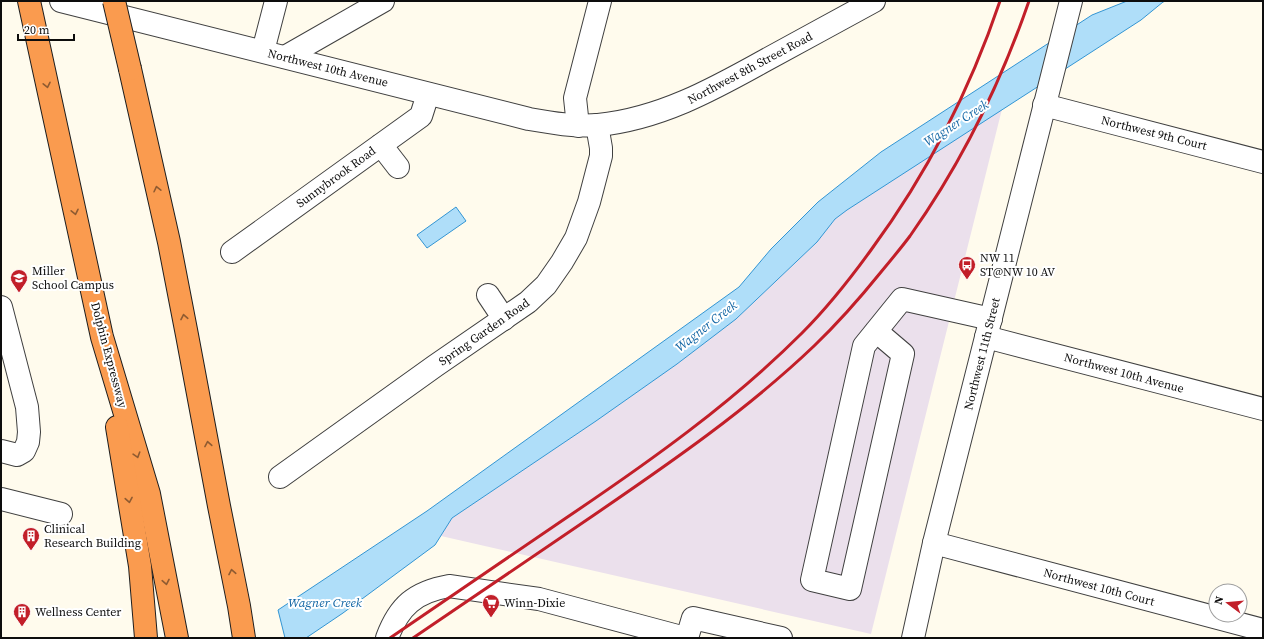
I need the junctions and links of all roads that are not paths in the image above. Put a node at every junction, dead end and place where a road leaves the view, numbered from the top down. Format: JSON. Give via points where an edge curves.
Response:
{"nodes":[{"id":1,"x":29,"y":1,"type":"edge"},
{"id":2,"x":61,"y":1,"type":"edge"},
{"id":3,"x":114,"y":1,"type":"edge"},
{"id":4,"x":276,"y":1,"type":"edge"},
{"id":5,"x":383,"y":1,"type":"edge"},
{"id":6,"x":600,"y":1,"type":"edge"},
{"id":7,"x":874,"y":1,"type":"edge"},
{"id":8,"x":1071,"y":1,"type":"edge"},
{"id":9,"x":263,"y":51,"type":"junction"},
{"id":10,"x":285,"y":57,"type":"junction"},
{"id":11,"x":428,"y":94,"type":"junction"},
{"id":12,"x":1046,"y":97,"type":"junction"},
{"id":13,"x":588,"y":125,"type":"junction"},
{"id":14,"x":381,"y":145,"type":"junction"},
{"id":15,"x":1263,"y":162,"type":"edge"},
{"id":16,"x":398,"y":167,"type":"dead end"},
{"id":17,"x":232,"y":252,"type":"dead end"},
{"id":18,"x":488,"y":295,"type":"dead end"},
{"id":19,"x":1,"y":307,"type":"edge"},
{"id":20,"x":504,"y":319,"type":"junction"},
{"id":21,"x":988,"y":328,"type":"junction"},
{"id":22,"x":876,"y":331,"type":"junction"},
{"id":23,"x":102,"y":338,"type":"junction"},
{"id":24,"x":1263,"y":409,"type":"edge"},
{"id":25,"x":1,"y":451,"type":"edge"},
{"id":26,"x":280,"y":477,"type":"dead end"},
{"id":27,"x":1,"y":500,"type":"edge"},
{"id":28,"x":61,"y":514,"type":"dead end"},
{"id":29,"x":934,"y":543,"type":"junction"},
{"id":30,"x":239,"y":606,"type":"junction"},
{"id":31,"x":1263,"y":630,"type":"edge"},
{"id":32,"x":146,"y":638,"type":"edge"},
{"id":33,"x":177,"y":638,"type":"edge"},
{"id":34,"x":244,"y":638,"type":"edge"},
{"id":35,"x":254,"y":638,"type":"edge"},
{"id":36,"x":387,"y":638,"type":"edge"},
{"id":37,"x":686,"y":638,"type":"edge"},
{"id":38,"x":781,"y":638,"type":"edge"},
{"id":39,"x":913,"y":638,"type":"edge"}],
"edges":[{"from":1,"to":23,"type":"highway","name":"Dolphin Expressway","one_way":true},
{"from":2,"to":9,"type":"street","name":"Northwest 10th Avenue"},
{"from":30,"to":3,"type":"highway","one_way":true,"bridge":true,"via":[[170,250]]},
{"from":4,"to":9,"type":"street"},
{"from":5,"to":10,"type":"street"},
{"from":6,"to":13,"type":"street","name":"Spring Garden Road","via":[[575,98]]},
{"from":7,"to":13,"type":"street","name":"Northwest 8th Street Road","via":[[686,102],[620,122]]},
{"from":8,"to":12,"type":"street","name":"Northwest 11th Street"},
{"from":9,"to":10,"type":"street","name":"Northwest 10th Avenue"},
{"from":10,"to":11,"type":"street","name":"Northwest 10th Avenue"},
{"from":11,"to":13,"type":"street","name":"Northwest 10th Avenue","via":[[529,119],[558,124]]},
{"from":11,"to":14,"type":"street","name":"Sunnybrook Road","via":[[421,116]]},
{"from":12,"to":15,"type":"street","name":"Northwest 9th Court"},
{"from":12,"to":21,"type":"street","name":"Northwest 11th Street"},
{"from":13,"to":20,"type":"street","name":"Spring Garden Road","via":[[601,148],[601,156],[576,238],[546,285]]},
{"from":14,"to":16,"type":"street"},
{"from":14,"to":17,"type":"street","name":"Sunnybrook Road"},
{"from":18,"to":20,"type":"street"},
{"from":19,"to":25,"type":"street","via":[[27,407],[29,432],[24,451],[17,455]]},
{"from":20,"to":26,"type":"street","name":"Spring Garden Road"},
{"from":21,"to":22,"type":"street","name":"Northwest 10th Avenue","via":[[902,299]]},
{"from":21,"to":24,"type":"street","name":"Northwest 10th Avenue"},
{"from":21,"to":29,"type":"street","name":"Northwest 11th Street"},
{"from":22,"to":22,"type":"street","via":[[864,346],[812,580],[850,589],[903,354]]},
{"from":23,"to":32,"type":"highway","one_way":true,"via":[[140,566]]},
{"from":23,"to":33,"type":"highway","name":"Dolphin Expressway","one_way":true,"via":[[149,494]]},
{"from":27,"to":28,"type":"street"},
{"from":29,"to":31,"type":"street","name":"Northwest 10th Court"},
{"from":29,"to":39,"type":"street","name":"Northwest 11th Street"},
{"from":30,"to":34,"type":"highway"},
{"from":30,"to":35,"type":"highway"},
{"from":36,"to":37,"type":"street","via":[[401,610],[412,600],[436,588],[449,586],[539,599]]},
{"from":37,"to":38,"type":"street","via":[[693,618]]}]}
